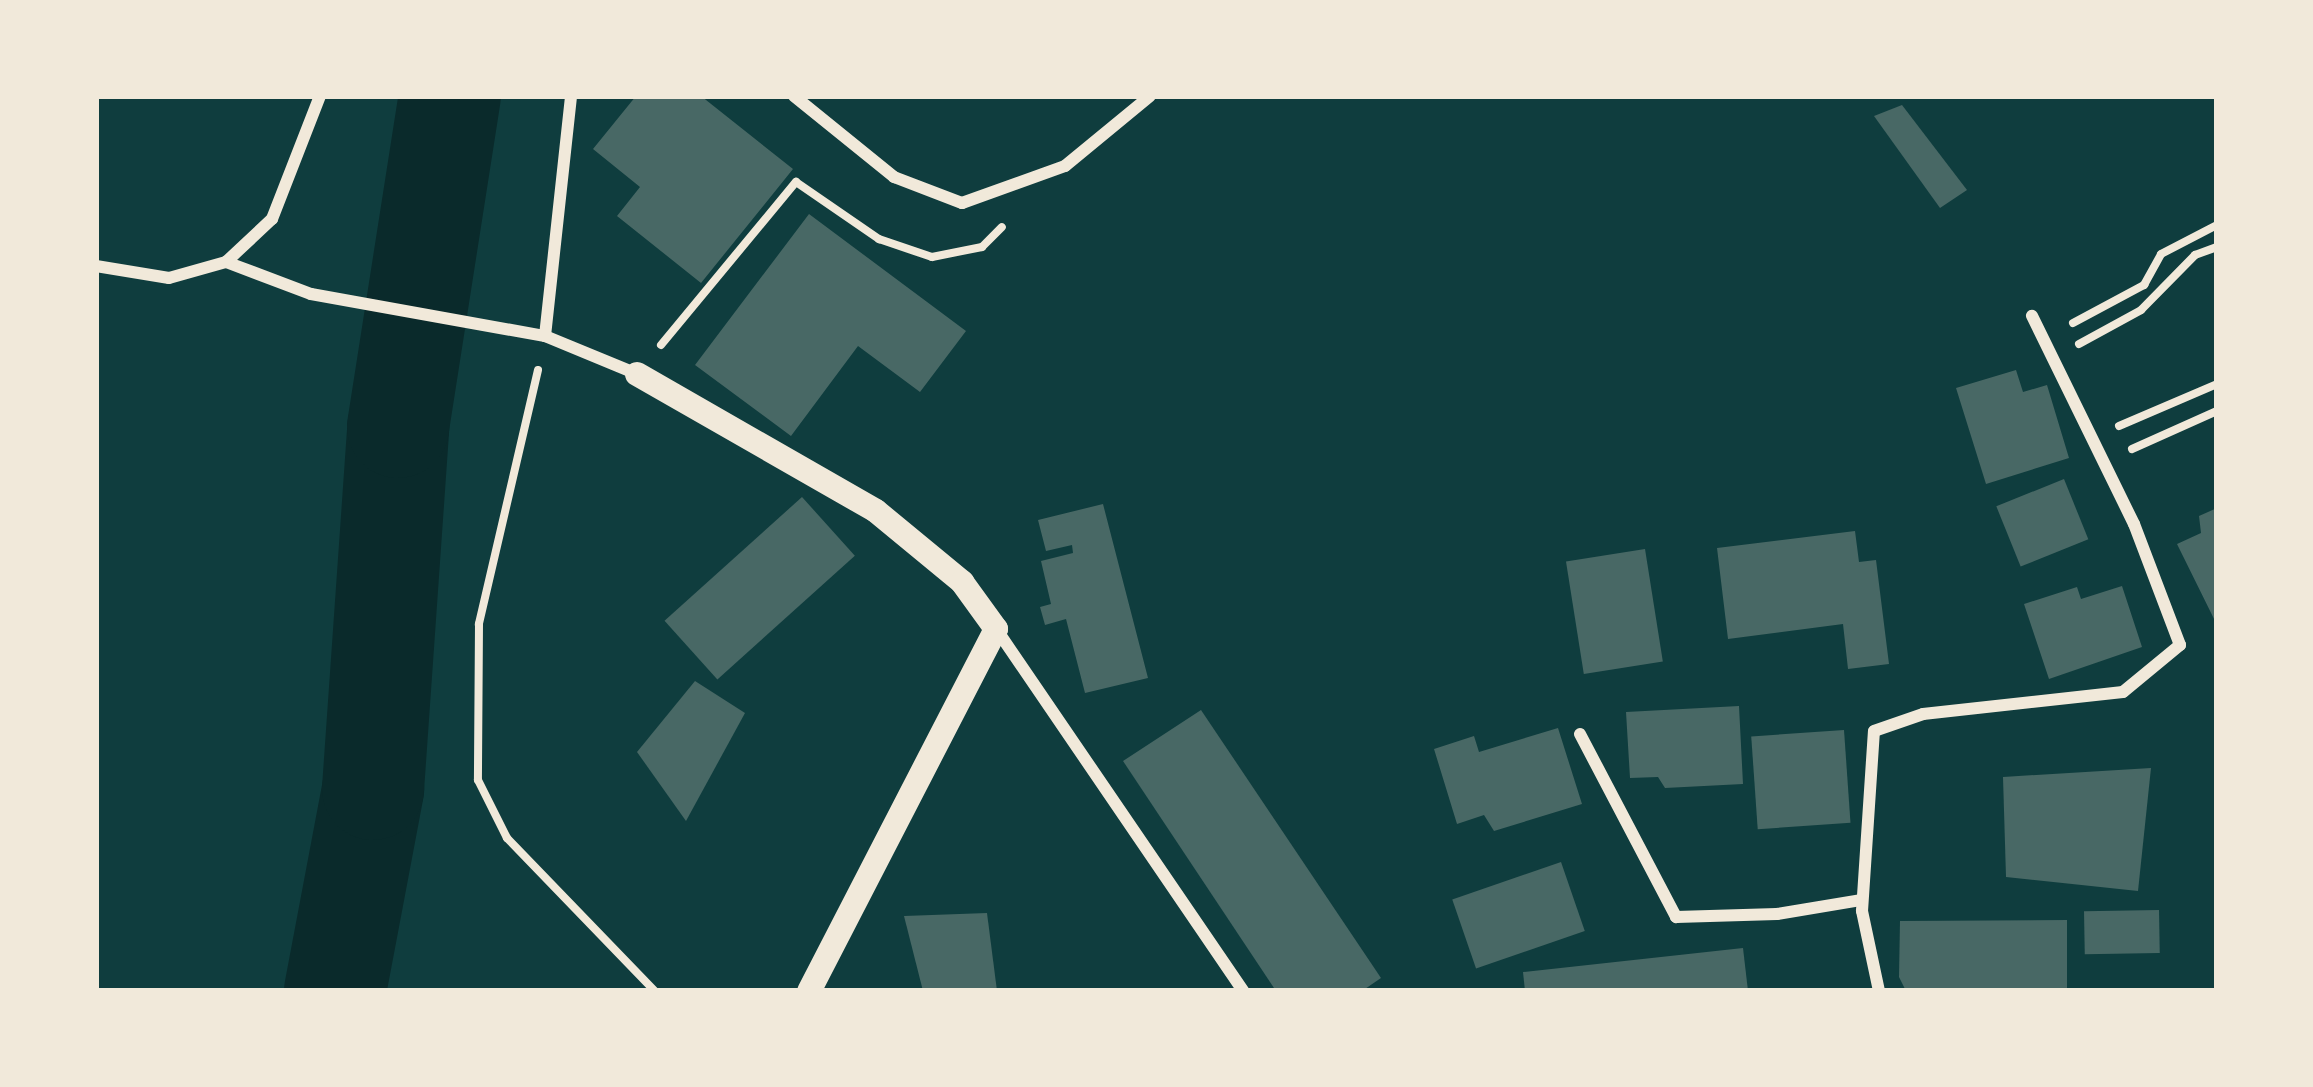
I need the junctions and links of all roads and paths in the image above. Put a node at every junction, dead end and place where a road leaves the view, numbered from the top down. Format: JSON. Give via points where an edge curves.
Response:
{"nodes":[{"id":1,"x":320,"y":96,"type":"edge"},
{"id":2,"x":571,"y":96,"type":"edge"},
{"id":3,"x":794,"y":96,"type":"edge"},
{"id":4,"x":1150,"y":96,"type":"edge"},
{"id":5,"x":1016,"y":214,"type":"dead end"},
{"id":6,"x":2217,"y":225,"type":"edge"},
{"id":7,"x":2217,"y":247,"type":"edge"},
{"id":8,"x":226,"y":262,"type":"junction"},
{"id":9,"x":96,"y":266,"type":"edge"},
{"id":10,"x":2032,"y":316,"type":"dead end"},
{"id":11,"x":545,"y":336,"type":"junction"},
{"id":12,"x":2042,"y":337,"type":"junction"},
{"id":13,"x":2053,"y":358,"type":"junction"},
{"id":14,"x":638,"y":374,"type":"junction"},
{"id":15,"x":2217,"y":384,"type":"edge"},
{"id":16,"x":2217,"y":411,"type":"edge"},
{"id":17,"x":2092,"y":438,"type":"junction"},
{"id":18,"x":2103,"y":461,"type":"junction"},
{"id":19,"x":996,"y":628,"type":"junction"},
{"id":20,"x":1580,"y":734,"type":"dead end"},
{"id":21,"x":1862,"y":900,"type":"junction"},
{"id":22,"x":655,"y":991,"type":"edge"},
{"id":23,"x":809,"y":991,"type":"edge"},
{"id":24,"x":1243,"y":991,"type":"edge"},
{"id":25,"x":1880,"y":991,"type":"edge"}],
"edges":[{"from":1,"to":8,"type":"street","via":[[272,219]]},
{"from":2,"to":11,"type":"street"},
{"from":3,"to":4,"type":"street","via":[[855,149],[929,195],[962,203],[1065,166]]},
{"from":5,"to":14,"type":"path","via":[[982,247],[932,257],[879,239],[796,182]]},
{"from":6,"to":12,"type":"path","via":[[2162,254],[2144,285]]},
{"from":7,"to":13,"type":"path","via":[[2194,255],[2141,310]]},
{"from":8,"to":9,"type":"street","via":[[169,278]]},
{"from":8,"to":11,"type":"street","via":[[311,295]]},
{"from":10,"to":12,"type":"street"},
{"from":11,"to":14,"type":"street"},
{"from":11,"to":22,"type":"path","via":[[478,624],[478,780],[507,838]]},
{"from":12,"to":13,"type":"street"},
{"from":13,"to":17,"type":"street"},
{"from":14,"to":19,"type":"main road","via":[[876,511],[962,582]]},
{"from":15,"to":17,"type":"path"},
{"from":16,"to":18,"type":"path"},
{"from":17,"to":18,"type":"street"},
{"from":18,"to":21,"type":"street","via":[[2180,645],[2123,692],[1923,714],[1874,731]]},
{"from":19,"to":23,"type":"main road"},
{"from":19,"to":24,"type":"street"},
{"from":20,"to":21,"type":"street","via":[[1676,917],[1777,914]]},
{"from":21,"to":25,"type":"street"}]}
